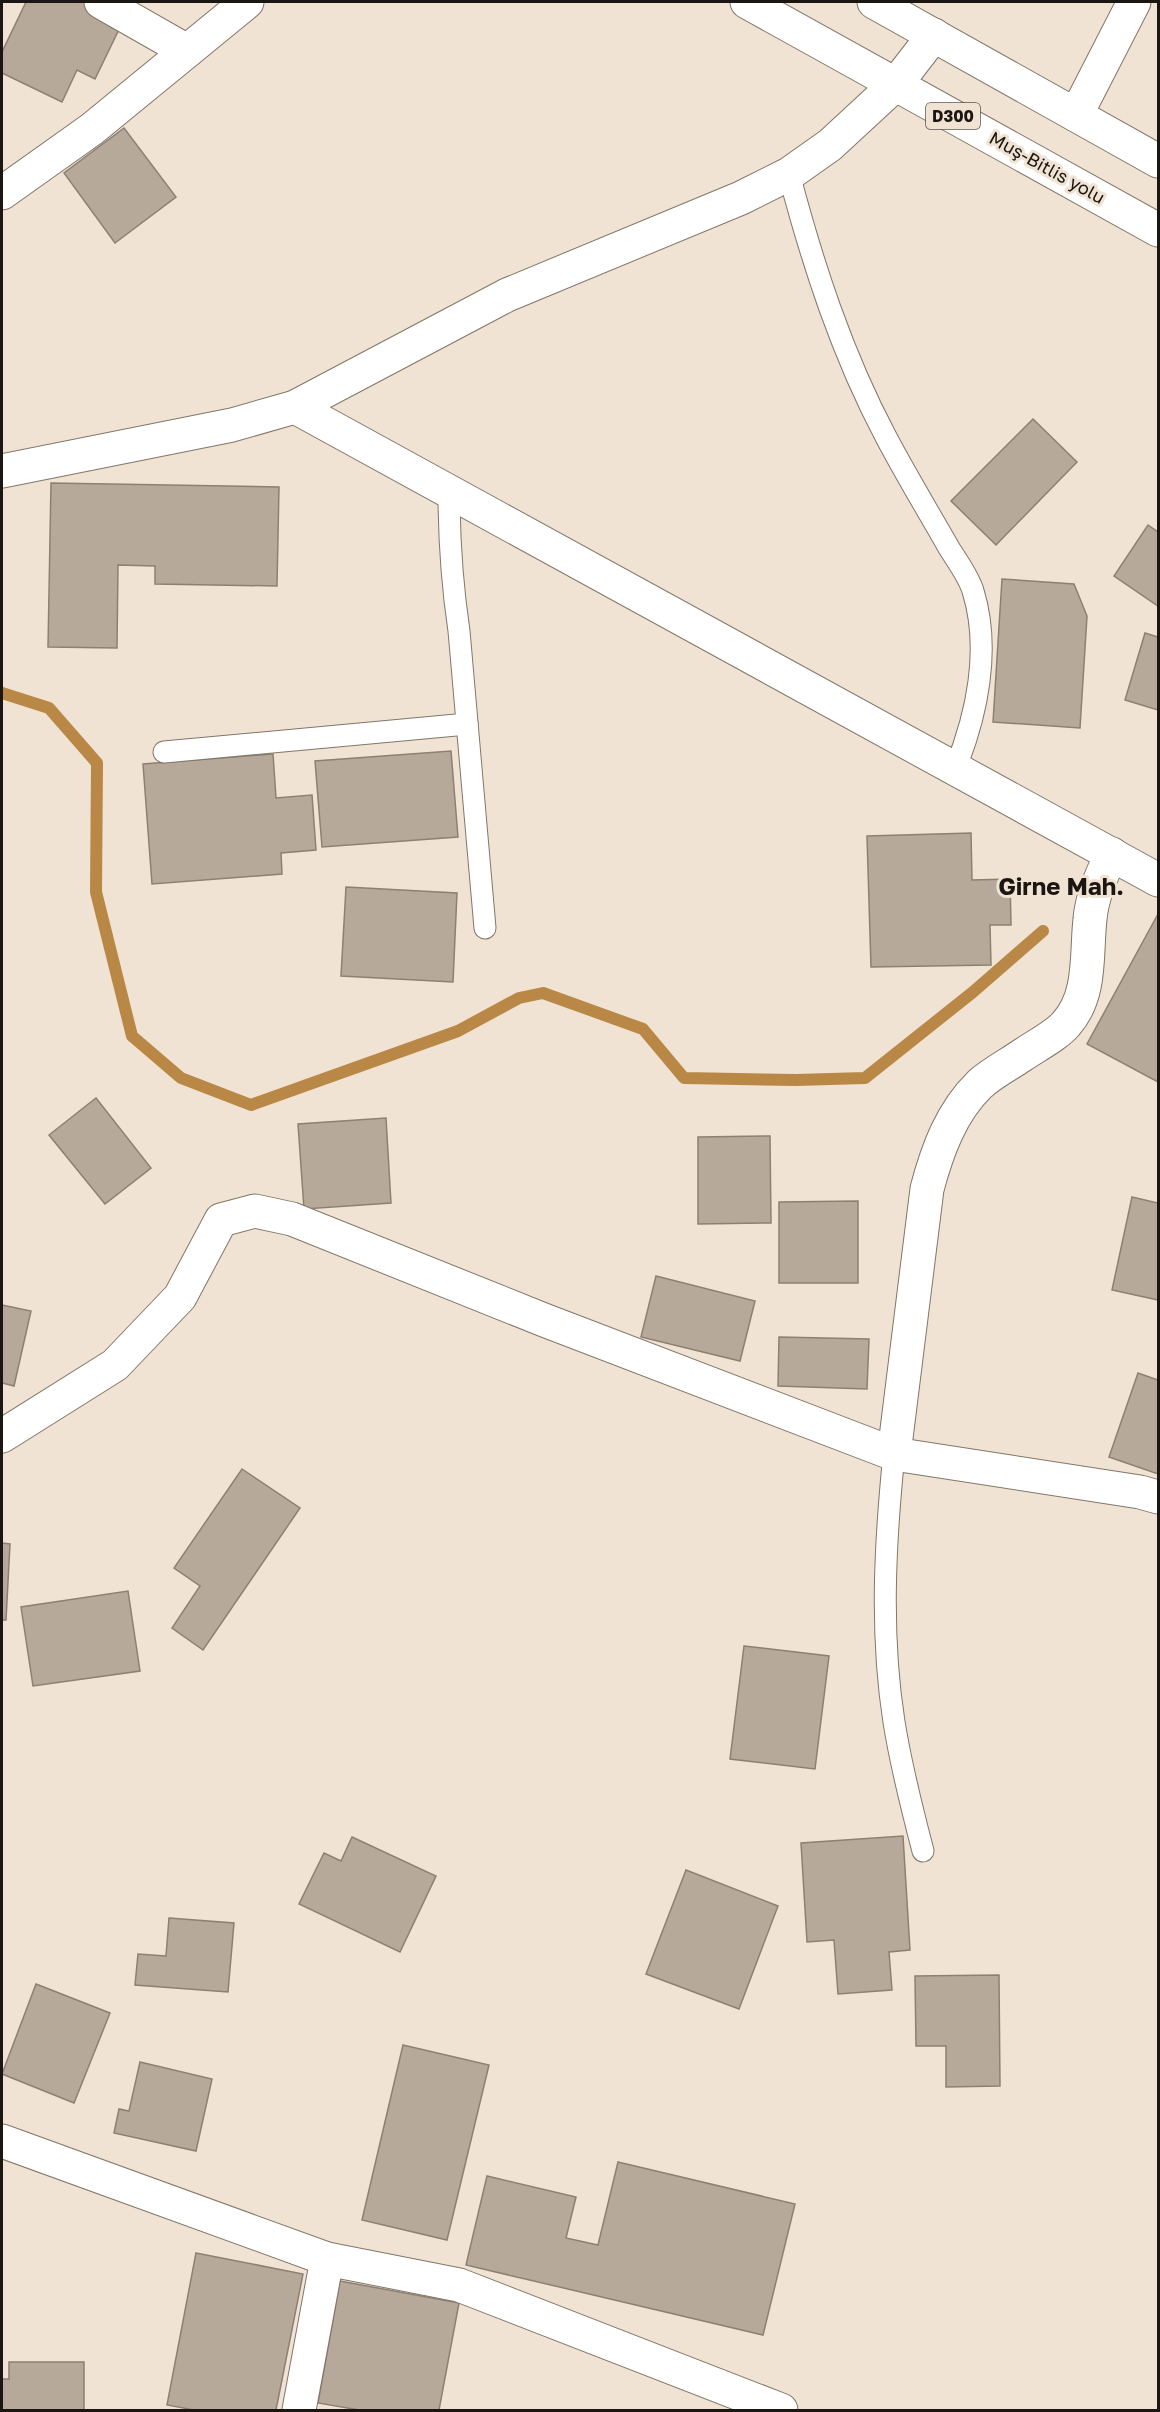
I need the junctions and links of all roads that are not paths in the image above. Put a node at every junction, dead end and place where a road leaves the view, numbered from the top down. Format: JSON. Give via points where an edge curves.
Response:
{"nodes":[{"id":1,"x":101,"y":2,"type":"edge"},
{"id":2,"x":247,"y":2,"type":"edge"},
{"id":3,"x":747,"y":2,"type":"edge"},
{"id":4,"x":874,"y":2,"type":"edge"},
{"id":5,"x":1134,"y":2,"type":"edge"},
{"id":6,"x":934,"y":35,"type":"junction"},
{"id":7,"x":187,"y":51,"type":"junction"},
{"id":8,"x":896,"y":84,"type":"junction"},
{"id":9,"x":1076,"y":115,"type":"junction"},
{"id":10,"x":1158,"y":161,"type":"edge"},
{"id":11,"x":789,"y":174,"type":"junction"},
{"id":12,"x":2,"y":193,"type":"edge"},
{"id":13,"x":1158,"y":230,"type":"edge"},
{"id":14,"x":295,"y":407,"type":"junction"},
{"id":15,"x":2,"y":471,"type":"edge"},
{"id":16,"x":449,"y":491,"type":"junction"},
{"id":17,"x":468,"y":724,"type":"junction"},
{"id":18,"x":164,"y":752,"type":"dead end"},
{"id":19,"x":955,"y":769,"type":"junction"},
{"id":20,"x":1112,"y":854,"type":"junction"},
{"id":21,"x":1158,"y":880,"type":"edge"},
{"id":22,"x":485,"y":928,"type":"dead end"},
{"id":23,"x":2,"y":1436,"type":"edge"},
{"id":24,"x":894,"y":1454,"type":"junction"},
{"id":25,"x":1158,"y":1497,"type":"edge"},
{"id":26,"x":923,"y":1851,"type":"dead end"},
{"id":27,"x":2,"y":2141,"type":"edge"},
{"id":28,"x":327,"y":2259,"type":"junction"},
{"id":29,"x":299,"y":2410,"type":"edge"},
{"id":30,"x":781,"y":2410,"type":"edge"}],
"edges":[{"from":1,"to":7,"type":"main road"},
{"from":2,"to":7,"type":"main road"},
{"from":3,"to":8,"type":"main road","name":"Muş-Bitlis yolu","number":"D300"},
{"from":4,"to":6,"type":"main road"},
{"from":5,"to":9,"type":"main road"},
{"from":6,"to":8,"type":"main road"},
{"from":6,"to":9,"type":"main road"},
{"from":7,"to":12,"type":"main road","via":[[92,129]]},
{"from":8,"to":11,"type":"main road","via":[[830,145]]},
{"from":8,"to":13,"type":"main road","name":"Muş-Bitlis yolu","number":"D300"},
{"from":9,"to":10,"type":"main road"},
{"from":11,"to":14,"type":"main road","via":[[741,198],[507,295]]},
{"from":11,"to":19,"type":"lane","via":[[830,311],[858,378],[886,436],[973,590],[981,652],[978,684],[966,741]]},
{"from":14,"to":15,"type":"main road","via":[[232,425]]},
{"from":14,"to":16,"type":"main road"},
{"from":16,"to":17,"type":"lane","via":[[449,542]]},
{"from":16,"to":19,"type":"main road"},
{"from":17,"to":18,"type":"lane"},
{"from":17,"to":22,"type":"lane"},
{"from":19,"to":20,"type":"main road"},
{"from":20,"to":21,"type":"main road"},
{"from":20,"to":24,"type":"main road","via":[[1094,894],[1088,966],[1083,988],[1066,1025],[980,1084],[955,1117],[934,1161],[927,1189]]},
{"from":23,"to":24,"type":"main road","via":[[115,1365],[180,1297],[221,1220],[255,1211],[292,1219]]},
{"from":24,"to":25,"type":"main road"},
{"from":24,"to":26,"type":"lane","via":[[886,1534],[887,1657],[906,1787]]},
{"from":27,"to":28,"type":"main road"},
{"from":28,"to":29,"type":"main road"},
{"from":28,"to":30,"type":"main road","via":[[459,2285]]}]}
